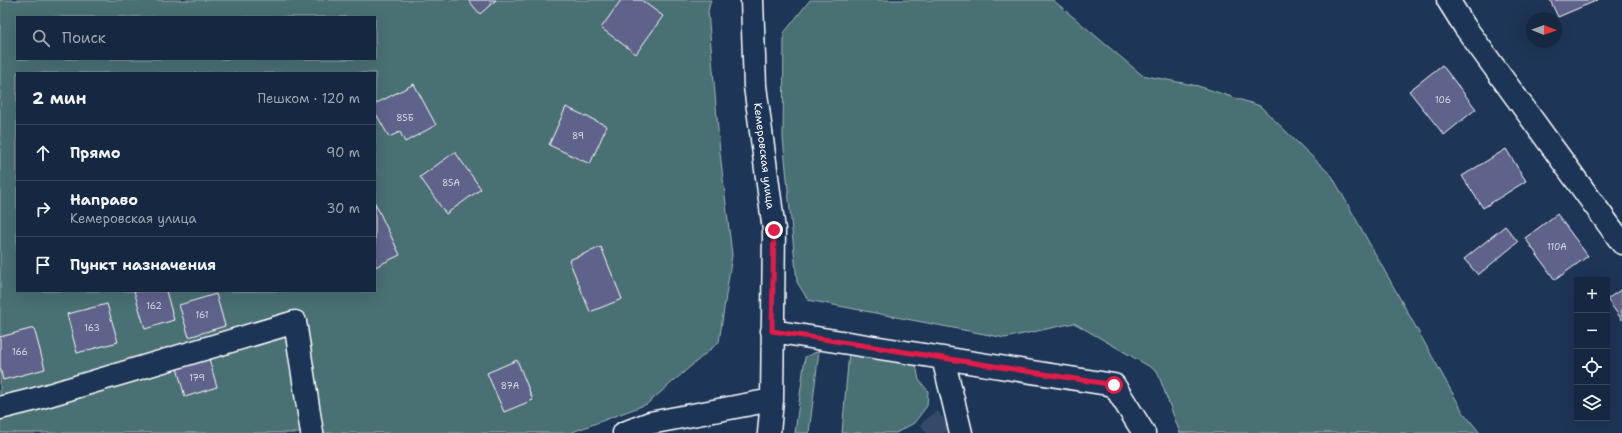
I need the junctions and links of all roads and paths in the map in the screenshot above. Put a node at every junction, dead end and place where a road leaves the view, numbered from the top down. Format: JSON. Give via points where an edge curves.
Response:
{"nodes":[{"id":1,"x":752,"y":0,"type":"edge"},
{"id":2,"x":1448,"y":0,"type":"edge"},
{"id":3,"x":1622,"y":243,"type":"edge"},
{"id":4,"x":772,"y":331,"type":"junction"},
{"id":5,"x":943,"y":358,"type":"junction"},
{"id":6,"x":772,"y":400,"type":"junction"},
{"id":7,"x":0,"y":408,"type":"edge"},
{"id":8,"x":312,"y":433,"type":"edge"},
{"id":9,"x":624,"y":433,"type":"edge"},
{"id":10,"x":769,"y":433,"type":"edge"},
{"id":11,"x":960,"y":433,"type":"edge"},
{"id":12,"x":1144,"y":433,"type":"edge"}],
"edges":[{"from":1,"to":4,"type":"street","name":"Кемеровская улица","via":[[755,86],[774,230]]},
{"from":2,"to":3,"type":"street"},
{"from":4,"to":5,"type":"street"},
{"from":4,"to":6,"type":"street","name":"Кемеровская улица"},
{"from":5,"to":11,"type":"street"},
{"from":5,"to":12,"type":"street","via":[[1114,385]]},
{"from":6,"to":9,"type":"street","via":[[650,423]]},
{"from":6,"to":10,"type":"street","name":"Кемеровская улица"},
{"from":7,"to":8,"type":"street","via":[[296,322]]}]}
